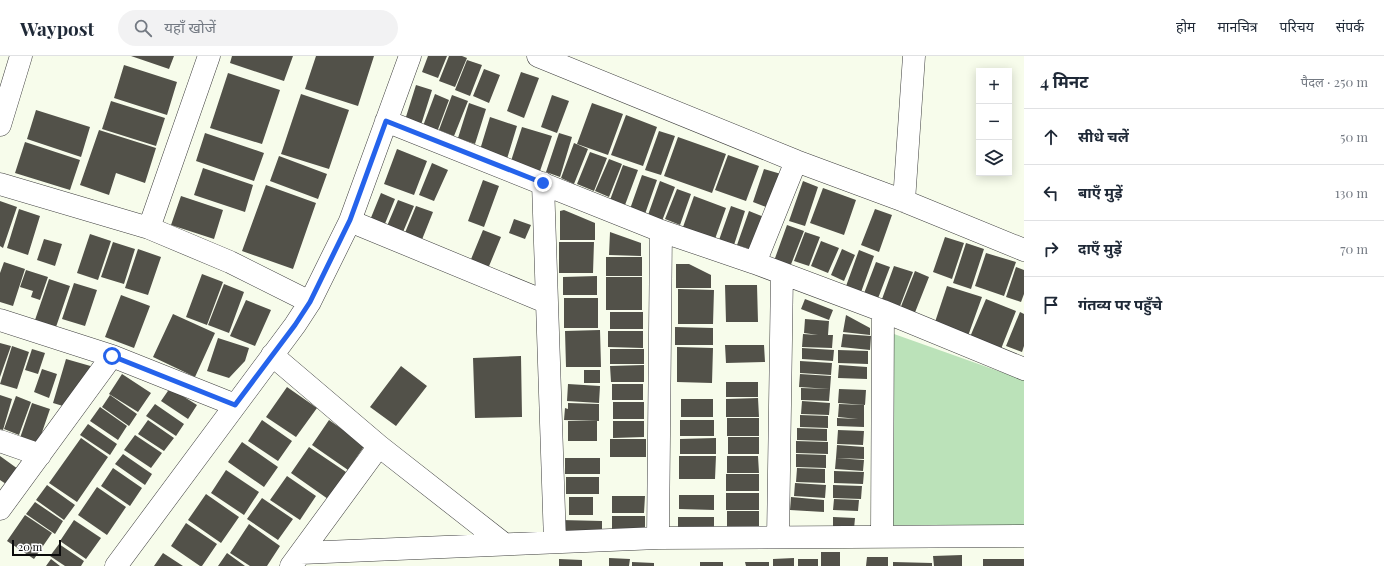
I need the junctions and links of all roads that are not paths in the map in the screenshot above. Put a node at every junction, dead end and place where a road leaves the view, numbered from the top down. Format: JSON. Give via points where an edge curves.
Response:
{"nodes":[{"id":1,"x":209,"y":56,"type":"edge"},
{"id":2,"x":410,"y":56,"type":"edge"},
{"id":3,"x":538,"y":56,"type":"edge"},
{"id":4,"x":914,"y":56,"type":"edge"},
{"id":5,"x":13,"y":64,"type":"edge"},
{"id":6,"x":386,"y":121,"type":"junction"},
{"id":7,"x":0,"y":124,"type":"edge"},
{"id":8,"x":796,"y":161,"type":"junction"},
{"id":9,"x":543,"y":183,"type":"junction"},
{"id":10,"x":0,"y":184,"type":"edge"},
{"id":11,"x":904,"y":201,"type":"junction"},
{"id":12,"x":350,"y":220,"type":"junction"},
{"id":13,"x":149,"y":228,"type":"junction"},
{"id":14,"x":661,"y":230,"type":"junction"},
{"id":15,"x":1024,"y":250,"type":"edge"},
{"id":16,"x":755,"y":263,"type":"junction"},
{"id":17,"x":782,"y":274,"type":"junction"},
{"id":18,"x":310,"y":302,"type":"junction"},
{"id":19,"x":546,"y":302,"type":"junction"},
{"id":20,"x":883,"y":311,"type":"junction"},
{"id":21,"x":0,"y":320,"type":"edge"},
{"id":22,"x":272,"y":355,"type":"junction"},
{"id":23,"x":112,"y":356,"type":"junction"},
{"id":24,"x":1024,"y":369,"type":"edge"},
{"id":25,"x":235,"y":405,"type":"junction"},
{"id":26,"x":0,"y":441,"type":"edge"},
{"id":27,"x":379,"y":446,"type":"junction"},
{"id":28,"x":40,"y":455,"type":"junction"},
{"id":29,"x":0,"y":509,"type":"edge"},
{"id":30,"x":882,"y":536,"type":"junction"},
{"id":31,"x":1024,"y":536,"type":"edge"},
{"id":32,"x":778,"y":537,"type":"junction"},
{"id":33,"x":658,"y":538,"type":"junction"},
{"id":34,"x":555,"y":542,"type":"junction"},
{"id":35,"x":504,"y":544,"type":"junction"},
{"id":36,"x":296,"y":559,"type":"edge"},
{"id":37,"x":116,"y":566,"type":"edge"}],
"edges":[{"from":1,"to":13,"type":"street"},
{"from":2,"to":6,"type":"street"},
{"from":3,"to":8,"type":"street"},
{"from":4,"to":11,"type":"street"},
{"from":5,"to":7,"type":"street"},
{"from":6,"to":9,"type":"street"},
{"from":6,"to":12,"type":"street"},
{"from":8,"to":11,"type":"street"},
{"from":8,"to":16,"type":"street"},
{"from":9,"to":14,"type":"street"},
{"from":9,"to":19,"type":"street"},
{"from":10,"to":13,"type":"street"},
{"from":11,"to":15,"type":"street"},
{"from":12,"to":18,"type":"street"},
{"from":12,"to":19,"type":"street"},
{"from":13,"to":18,"type":"street","via":[[230,262]]},
{"from":14,"to":16,"type":"street"},
{"from":14,"to":33,"type":"street"},
{"from":16,"to":17,"type":"street"},
{"from":17,"to":20,"type":"street"},
{"from":17,"to":32,"type":"street"},
{"from":18,"to":22,"type":"street"},
{"from":19,"to":34,"type":"street"},
{"from":20,"to":24,"type":"street"},
{"from":20,"to":30,"type":"street"},
{"from":21,"to":23,"type":"street"},
{"from":22,"to":25,"type":"street"},
{"from":22,"to":27,"type":"street"},
{"from":23,"to":25,"type":"street"},
{"from":23,"to":28,"type":"street"},
{"from":25,"to":37,"type":"street"},
{"from":26,"to":28,"type":"street"},
{"from":27,"to":35,"type":"street"},
{"from":27,"to":36,"type":"street"},
{"from":28,"to":29,"type":"street"},
{"from":30,"to":31,"type":"street"},
{"from":30,"to":32,"type":"street"},
{"from":32,"to":33,"type":"street"},
{"from":33,"to":34,"type":"street"},
{"from":34,"to":35,"type":"street"},
{"from":35,"to":36,"type":"street"}]}
